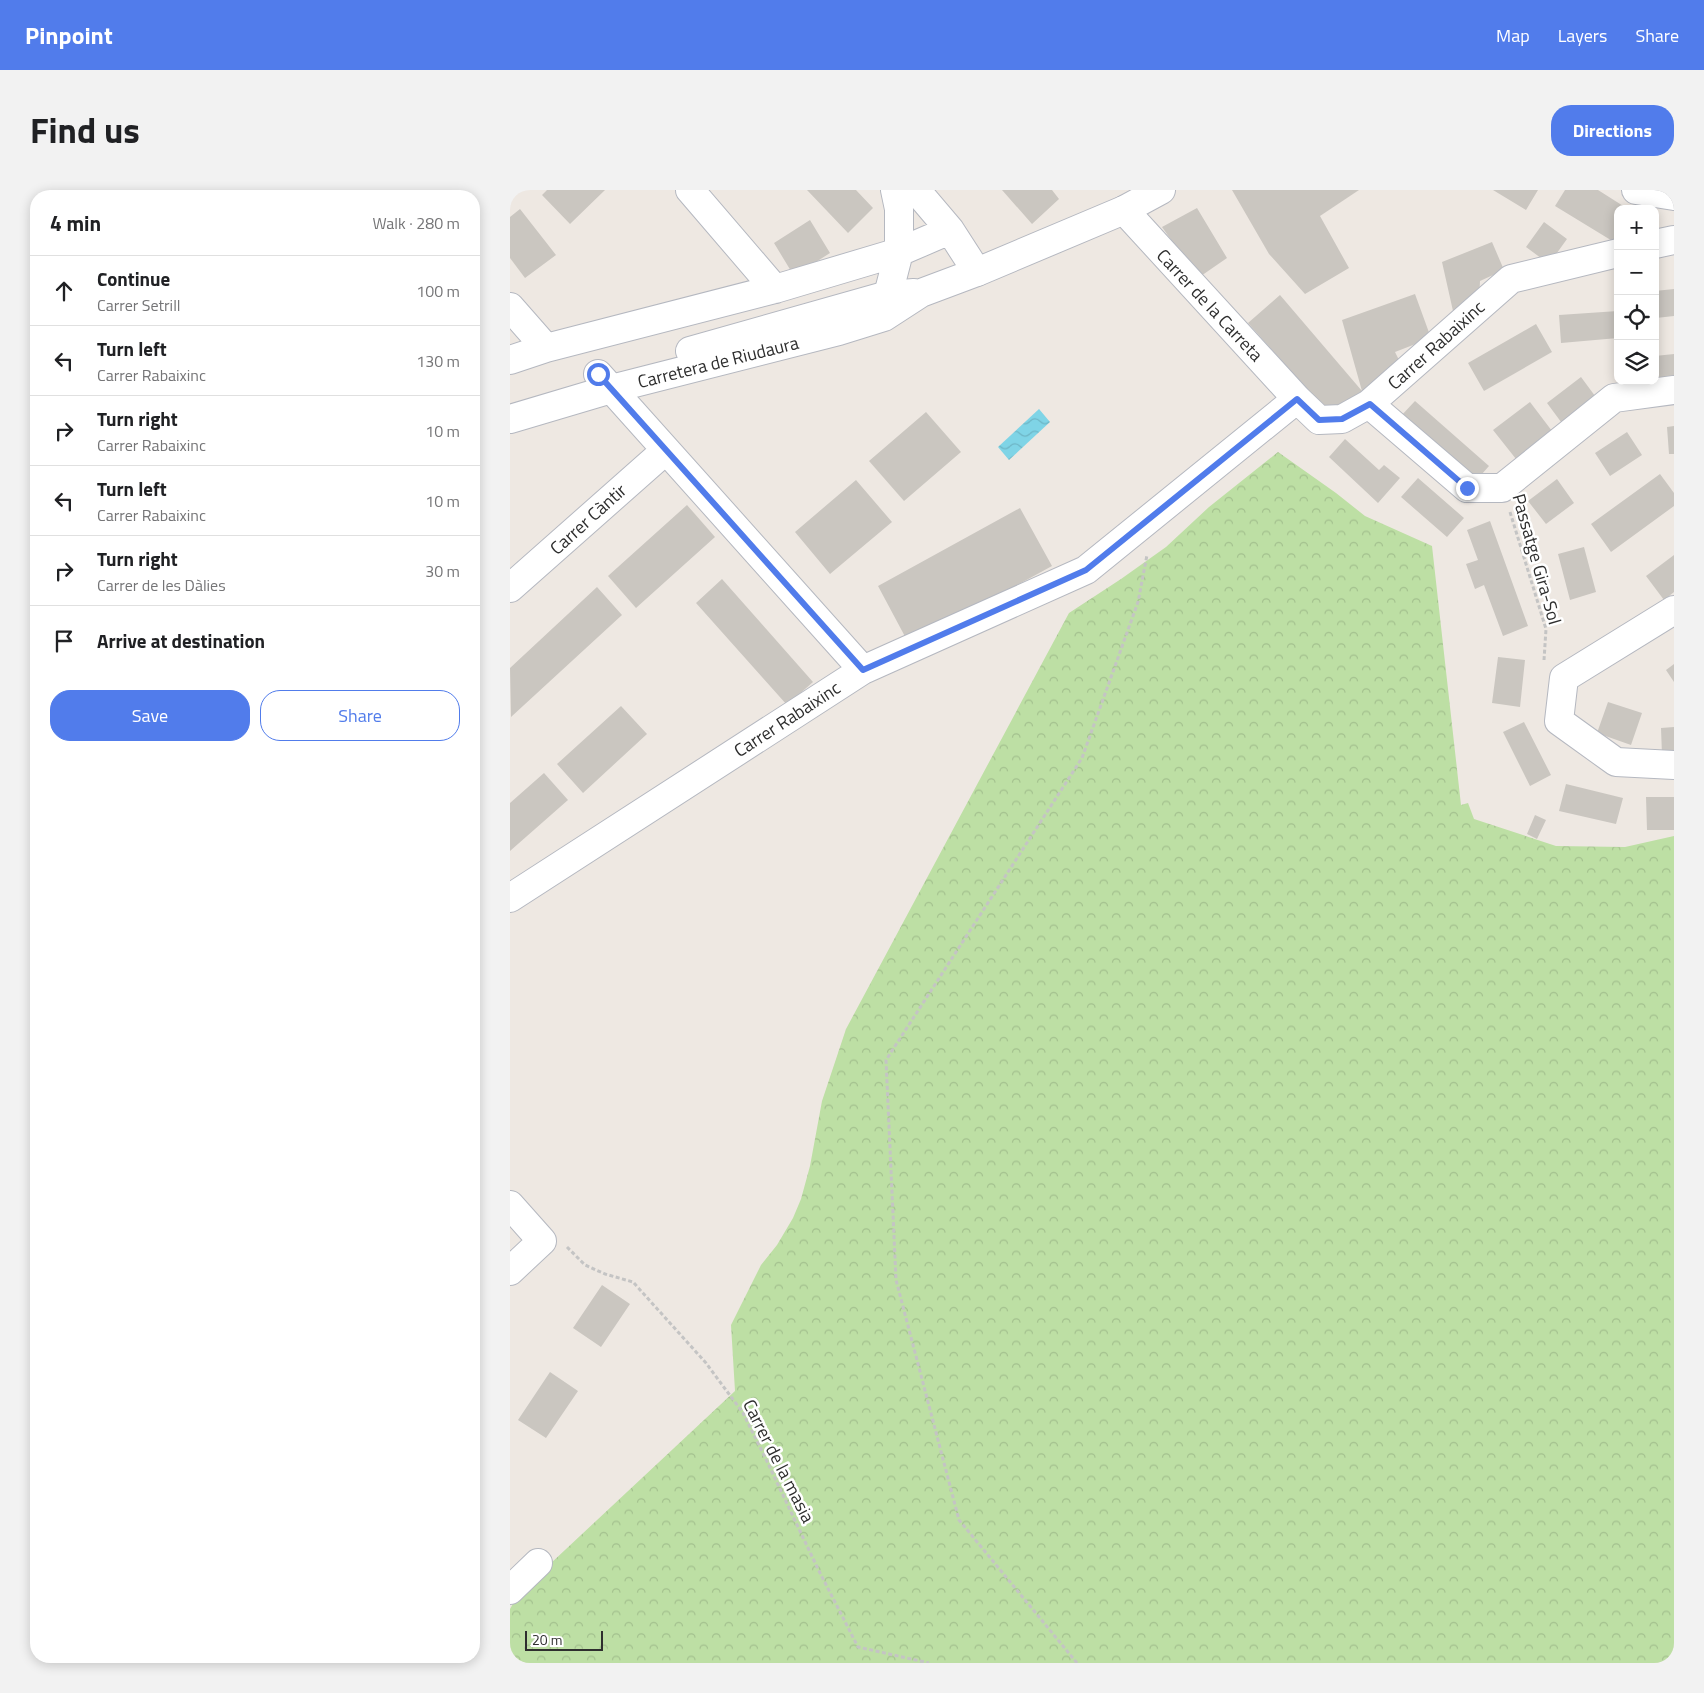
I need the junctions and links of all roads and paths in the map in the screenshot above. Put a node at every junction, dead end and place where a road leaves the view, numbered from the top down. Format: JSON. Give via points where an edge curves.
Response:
{"nodes":[{"id":1,"x":690,"y":190,"type":"edge"},
{"id":2,"x":895,"y":190,"type":"edge"},
{"id":3,"x":916,"y":190,"type":"edge"},
{"id":4,"x":1161,"y":190,"type":"edge"},
{"id":5,"x":1636,"y":190,"type":"edge"},
{"id":6,"x":1674,"y":196,"type":"edge"},
{"id":7,"x":1124,"y":210,"type":"junction"},
{"id":8,"x":950,"y":230,"type":"junction"},
{"id":9,"x":1674,"y":240,"type":"edge"},
{"id":10,"x":1659,"y":243,"type":"edge"},
{"id":11,"x":899,"y":252,"type":"junction"},
{"id":12,"x":1614,"y":254,"type":"edge"},
{"id":13,"x":977,"y":272,"type":"junction"},
{"id":14,"x":775,"y":289,"type":"junction"},
{"id":15,"x":921,"y":293,"type":"junction"},
{"id":16,"x":888,"y":295,"type":"junction"},
{"id":17,"x":510,"y":307,"type":"edge"},
{"id":18,"x":546,"y":348,"type":"junction"},
{"id":19,"x":510,"y":360,"type":"edge"},
{"id":20,"x":604,"y":381,"type":"junction"},
{"id":21,"x":1674,"y":390,"type":"edge"},
{"id":22,"x":1297,"y":399,"type":"junction"},
{"id":23,"x":510,"y":402,"type":"edge"},
{"id":24,"x":1370,"y":404,"type":"junction"},
{"id":25,"x":510,"y":419,"type":"edge"},
{"id":26,"x":666,"y":450,"type":"junction"},
{"id":27,"x":1502,"y":488,"type":"junction"},
{"id":28,"x":1148,"y":553,"type":"dead end"},
{"id":29,"x":510,"y":588,"type":"edge"},
{"id":30,"x":1674,"y":610,"type":"edge"},
{"id":31,"x":863,"y":670,"type":"junction"},
{"id":32,"x":1563,"y":688,"type":"junction"},
{"id":33,"x":1674,"y":765,"type":"edge"},
{"id":34,"x":510,"y":898,"type":"edge"},
{"id":35,"x":510,"y":1205,"type":"edge"},
{"id":36,"x":542,"y":1241,"type":"junction"},
{"id":37,"x":510,"y":1271,"type":"edge"},
{"id":38,"x":538,"y":1563,"type":"dead end"},
{"id":39,"x":513,"y":1582,"type":"edge"},
{"id":40,"x":929,"y":1663,"type":"edge"},
{"id":41,"x":1077,"y":1663,"type":"edge"}],
"edges":[{"from":1,"to":14,"type":"street"},
{"from":2,"to":11,"type":"street","via":[[899,209]]},
{"from":3,"to":8,"type":"street"},
{"from":4,"to":7,"type":"street","name":"Carretera de Riudaura"},
{"from":5,"to":6,"type":"street"},
{"from":7,"to":13,"type":"street","name":"Carretera de Riudaura"},
{"from":7,"to":22,"type":"street","name":"Carrer de la Carreta"},
{"from":8,"to":11,"type":"street"},
{"from":8,"to":13,"type":"street"},
{"from":9,"to":10,"type":"street"},
{"from":11,"to":14,"type":"street"},
{"from":11,"to":16,"type":"street"},
{"from":12,"to":24,"type":"street","name":"Carrer Rabaixinc","via":[[1511,279]]},
{"from":13,"to":15,"type":"street","name":"Carretera de Riudaura"},
{"from":14,"to":18,"type":"street"},
{"from":15,"to":16,"type":"street","name":"Carretera de Riudaura"},
{"from":15,"to":20,"type":"street","name":"Carretera de Riudaura","via":[[884,317],[839,331]]},
{"from":16,"to":20,"type":"street","name":"Carretera de Riudaura","via":[[710,346]]},
{"from":17,"to":18,"type":"street"},
{"from":18,"to":19,"type":"street"},
{"from":20,"to":23,"type":"street","name":"Carretera de Riudaura"},
{"from":20,"to":25,"type":"street","name":"Carretera de Riudaura"},
{"from":20,"to":26,"type":"street"},
{"from":21,"to":27,"type":"street","via":[[1614,398]]},
{"from":22,"to":24,"type":"street","name":"Carrer Rabaixinc","via":[[1319,420],[1342,419]]},
{"from":22,"to":31,"type":"street","name":"Carrer Rabaixinc","via":[[1086,570]]},
{"from":24,"to":27,"type":"street","via":[[1467,488]]},
{"from":26,"to":29,"type":"street","name":"Carrer Càntir"},
{"from":26,"to":31,"type":"street"},
{"from":27,"to":32,"type":"path","name":"Passatge Gira-Sol","via":[[1546,629],[1543,670]]},
{"from":28,"to":41,"type":"path","via":[[1138,602],[1082,758],[886,1060],[896,1280],[959,1520]]},
{"from":30,"to":32,"type":"street","via":[[1564,678]]},
{"from":31,"to":34,"type":"street","name":"Carrer Rabaixinc"},
{"from":32,"to":33,"type":"street","via":[[1559,721],[1616,762]]},
{"from":35,"to":36,"type":"street"},
{"from":36,"to":37,"type":"street"},
{"from":36,"to":40,"type":"path","name":"Carrer de la masia","via":[[560,1239],[585,1265],[633,1282],[706,1363],[743,1413],[858,1647]]},
{"from":38,"to":39,"type":"street"}]}
